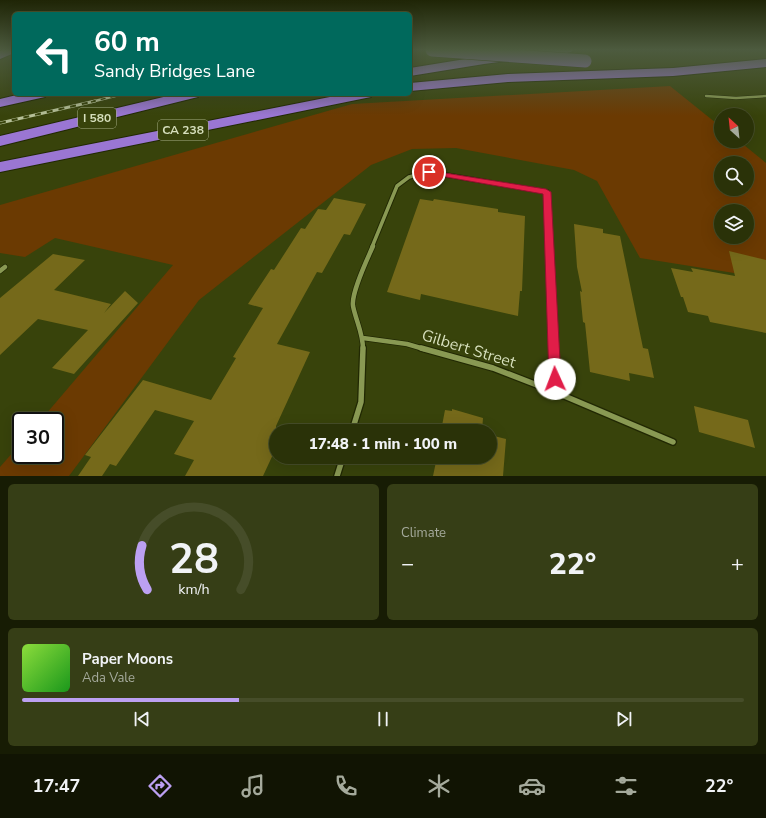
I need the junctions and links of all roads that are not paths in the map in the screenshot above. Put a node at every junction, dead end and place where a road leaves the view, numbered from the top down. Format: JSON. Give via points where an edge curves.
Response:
{"nodes":[{"id":1,"x":674,"y":72,"type":"edge"},
{"id":2,"x":412,"y":87,"type":"edge"},
{"id":3,"x":31,"y":96,"type":"edge"},
{"id":4,"x":185,"y":96,"type":"edge"},
{"id":5,"x":298,"y":96,"type":"edge"},
{"id":6,"x":356,"y":96,"type":"edge"},
{"id":7,"x":706,"y":96,"type":"dead end"},
{"id":8,"x":766,"y":96,"type":"edge"},
{"id":9,"x":0,"y":103,"type":"edge"},
{"id":10,"x":0,"y":141,"type":"edge"},
{"id":11,"x":0,"y":165,"type":"edge"},
{"id":12,"x":5,"y":267,"type":"dead end"},
{"id":13,"x":0,"y":271,"type":"edge"},
{"id":14,"x":363,"y":338,"type":"junction"},
{"id":15,"x":555,"y":392,"type":"junction"},
{"id":16,"x":354,"y":424,"type":"edge"},
{"id":17,"x":674,"y":442,"type":"dead end"},
{"id":18,"x":341,"y":464,"type":"edge"},
{"id":19,"x":337,"y":476,"type":"edge"}],
"edges":[{"from":1,"to":2,"type":"highway","via":[[508,78]]},
{"from":3,"to":9,"type":"highway"},
{"from":4,"to":10,"type":"highway","number":"I 580"},
{"from":5,"to":11,"type":"highway"},
{"from":6,"to":11,"type":"highway","number":"CA 238"},
{"from":7,"to":8,"type":"street"},
{"from":12,"to":13,"type":"street"},
{"from":14,"to":15,"type":"street","name":"Gilbert Street","via":[[407,344],[493,368]]},
{"from":14,"to":15,"type":"street","via":[[353,305],[359,280],[397,186],[409,177],[429,172],[546,192]]},
{"from":14,"to":16,"type":"street","via":[[361,402]]},
{"from":15,"to":17,"type":"street","name":"Gilbert Street"},
{"from":18,"to":19,"type":"street"}]}
